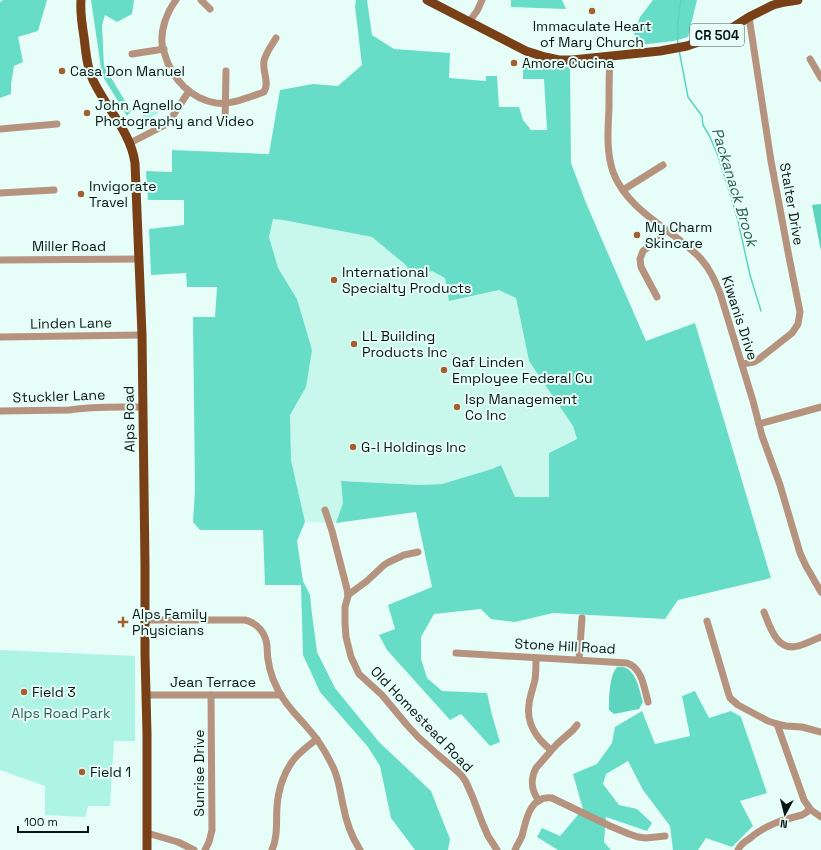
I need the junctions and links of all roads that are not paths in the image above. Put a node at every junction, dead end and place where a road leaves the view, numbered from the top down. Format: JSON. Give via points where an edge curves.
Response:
{"nodes":[{"id":1,"x":81,"y":0,"type":"edge"},
{"id":2,"x":176,"y":0,"type":"edge"},
{"id":3,"x":201,"y":0,"type":"edge"},
{"id":4,"x":427,"y":0,"type":"edge"},
{"id":5,"x":482,"y":0,"type":"edge"},
{"id":6,"x":798,"y":0,"type":"edge"},
{"id":7,"x":210,"y":9,"type":"dead end"},
{"id":8,"x":749,"y":17,"type":"junction"},
{"id":9,"x":469,"y":22,"type":"junction"},
{"id":10,"x":276,"y":38,"type":"dead end"},
{"id":11,"x":164,"y":49,"type":"junction"},
{"id":12,"x":132,"y":54,"type":"dead end"},
{"id":13,"x":610,"y":56,"type":"junction"},
{"id":14,"x":810,"y":59,"type":"dead end"},
{"id":15,"x":226,"y":71,"type":"dead end"},
{"id":16,"x":821,"y":78,"type":"edge"},
{"id":17,"x":189,"y":91,"type":"junction"},
{"id":18,"x":225,"y":103,"type":"junction"},
{"id":19,"x":225,"y":123,"type":"dead end"},
{"id":20,"x":57,"y":124,"type":"dead end"},
{"id":21,"x":0,"y":130,"type":"edge"},
{"id":22,"x":130,"y":143,"type":"junction"},
{"id":23,"x":663,"y":165,"type":"dead end"},
{"id":24,"x":54,"y":190,"type":"dead end"},
{"id":25,"x":623,"y":190,"type":"junction"},
{"id":26,"x":0,"y":193,"type":"edge"},
{"id":27,"x":666,"y":230,"type":"junction"},
{"id":28,"x":139,"y":259,"type":"junction"},
{"id":29,"x":0,"y":260,"type":"edge"},
{"id":30,"x":657,"y":297,"type":"dead end"},
{"id":31,"x":142,"y":335,"type":"junction"},
{"id":32,"x":0,"y":337,"type":"edge"},
{"id":33,"x":742,"y":364,"type":"junction"},
{"id":34,"x":143,"y":407,"type":"junction"},
{"id":35,"x":821,"y":407,"type":"edge"},
{"id":36,"x":0,"y":411,"type":"edge"},
{"id":37,"x":758,"y":424,"type":"junction"},
{"id":38,"x":325,"y":510,"type":"dead end"},
{"id":39,"x":418,"y":552,"type":"dead end"},
{"id":40,"x":821,"y":592,"type":"edge"},
{"id":41,"x":348,"y":595,"type":"junction"},
{"id":42,"x":764,"y":612,"type":"dead end"},
{"id":43,"x":582,"y":618,"type":"dead end"},
{"id":44,"x":145,"y":620,"type":"junction"},
{"id":45,"x":707,"y":621,"type":"dead end"},
{"id":46,"x":821,"y":637,"type":"edge"},
{"id":47,"x":456,"y":653,"type":"dead end"},
{"id":48,"x":536,"y":658,"type":"junction"},
{"id":49,"x":579,"y":660,"type":"junction"},
{"id":50,"x":146,"y":695,"type":"junction"},
{"id":51,"x":211,"y":695,"type":"junction"},
{"id":52,"x":281,"y":695,"type":"junction"},
{"id":53,"x":648,"y":702,"type":"dead end"},
{"id":54,"x":777,"y":724,"type":"junction"},
{"id":55,"x":577,"y":725,"type":"dead end"},
{"id":56,"x":821,"y":732,"type":"edge"},
{"id":57,"x":317,"y":739,"type":"junction"},
{"id":58,"x":551,"y":750,"type":"junction"},
{"id":59,"x":539,"y":801,"type":"junction"},
{"id":60,"x":809,"y":808,"type":"junction"},
{"id":61,"x":821,"y":818,"type":"edge"},
{"id":62,"x":147,"y":833,"type":"junction"},
{"id":63,"x":665,"y":836,"type":"dead end"},
{"id":64,"x":147,"y":850,"type":"edge"},
{"id":65,"x":194,"y":850,"type":"edge"},
{"id":66,"x":205,"y":850,"type":"edge"},
{"id":67,"x":272,"y":850,"type":"edge"},
{"id":68,"x":360,"y":850,"type":"edge"},
{"id":69,"x":498,"y":850,"type":"edge"},
{"id":70,"x":515,"y":850,"type":"edge"},
{"id":71,"x":738,"y":850,"type":"edge"}],
"edges":[{"from":1,"to":22,"type":"main road","name":"Alps Road","via":[[83,36],[92,78]]},
{"from":2,"to":11,"type":"street","via":[[170,8],[164,26]]},
{"from":3,"to":7,"type":"street"},
{"from":4,"to":9,"type":"main road","number":"CR 504"},
{"from":5,"to":9,"type":"street"},
{"from":6,"to":8,"type":"main road","number":"CR 504","via":[[780,3]]},
{"from":8,"to":13,"type":"main road","number":"CR 504","via":[[724,33],[698,43],[660,51]]},
{"from":8,"to":33,"type":"street","name":"Stalter Drive","via":[[771,161],[800,312],[798,324],[792,334],[758,360]]},
{"from":9,"to":13,"type":"main road","number":"CR 504","via":[[526,51],[545,57],[572,60]]},
{"from":10,"to":18,"type":"street","via":[[264,62],[267,83],[264,92]]},
{"from":11,"to":12,"type":"street"},
{"from":11,"to":17,"type":"street","via":[[176,78]]},
{"from":13,"to":25,"type":"street","name":"Kiwanis Drive","via":[[608,142],[613,171]]},
{"from":14,"to":16,"type":"street"},
{"from":15,"to":18,"type":"street"},
{"from":17,"to":18,"type":"street","via":[[203,100]]},
{"from":17,"to":22,"type":"street","via":[[165,125]]},
{"from":18,"to":19,"type":"street"},
{"from":20,"to":21,"type":"street"},
{"from":22,"to":28,"type":"main road","name":"Alps Road","via":[[135,163]]},
{"from":23,"to":25,"type":"street"},
{"from":24,"to":26,"type":"street"},
{"from":25,"to":27,"type":"street","name":"Kiwanis Drive","via":[[634,203]]},
{"from":27,"to":30,"type":"street","via":[[643,251],[640,259],[641,267]]},
{"from":27,"to":33,"type":"street","name":"Kiwanis Drive","via":[[693,252],[711,273]]},
{"from":28,"to":29,"type":"street","name":"Miller Road"},
{"from":28,"to":31,"type":"main road","name":"Alps Road"},
{"from":31,"to":32,"type":"street","name":"Linden Lane"},
{"from":31,"to":34,"type":"main road","name":"Alps Road"},
{"from":33,"to":37,"type":"street","name":"Kiwanis Drive"},
{"from":34,"to":36,"type":"street","name":"Stuckler Lane"},
{"from":34,"to":44,"type":"main road","name":"Alps Road"},
{"from":35,"to":37,"type":"street"},
{"from":37,"to":40,"type":"street","name":"Kiwanis Drive","via":[[780,485],[800,553]]},
{"from":38,"to":41,"type":"street","name":"Old Homestead Road"},
{"from":39,"to":41,"type":"street","via":[[404,555],[384,565]]},
{"from":41,"to":69,"type":"street","name":"Old Homestead Road","via":[[345,608],[346,637],[359,674],[423,742],[462,776],[488,836]]},
{"from":42,"to":46,"type":"street","via":[[774,635],[784,645],[799,646]]},
{"from":43,"to":49,"type":"street"},
{"from":44,"to":50,"type":"main road","name":"Alps Road"},
{"from":44,"to":52,"type":"street","via":[[252,622],[264,635],[274,682]]},
{"from":45,"to":54,"type":"street","via":[[730,698],[738,705]]},
{"from":47,"to":48,"type":"street","name":"Stone Hill Road"},
{"from":48,"to":49,"type":"street","name":"Stone Hill Road"},
{"from":48,"to":58,"type":"street","via":[[529,715],[535,733]]},
{"from":49,"to":53,"type":"street","name":"Stone Hill Road","via":[[631,664],[640,676]]},
{"from":50,"to":51,"type":"street","name":"Jean Terrace"},
{"from":50,"to":62,"type":"main road","name":"Alps Road"},
{"from":51,"to":52,"type":"street","name":"Jean Terrace"},
{"from":51,"to":66,"type":"street","name":"Sunrise Drive","via":[[212,830]]},
{"from":52,"to":57,"type":"street"},
{"from":54,"to":56,"type":"street"},
{"from":54,"to":60,"type":"street"},
{"from":55,"to":58,"type":"street"},
{"from":57,"to":67,"type":"street","via":[[296,757],[284,778],[278,795],[276,833]]},
{"from":57,"to":68,"type":"street","via":[[337,776],[347,824]]},
{"from":58,"to":59,"type":"street","via":[[532,777],[533,792]]},
{"from":59,"to":63,"type":"street","via":[[552,798],[638,837]]},
{"from":59,"to":70,"type":"street","via":[[533,805],[527,816]]},
{"from":60,"to":61,"type":"street"},
{"from":60,"to":71,"type":"street","via":[[805,814],[768,826],[741,845]]},
{"from":62,"to":64,"type":"main road","name":"Alps Road"},
{"from":62,"to":65,"type":"street","via":[[178,842]]}]}
